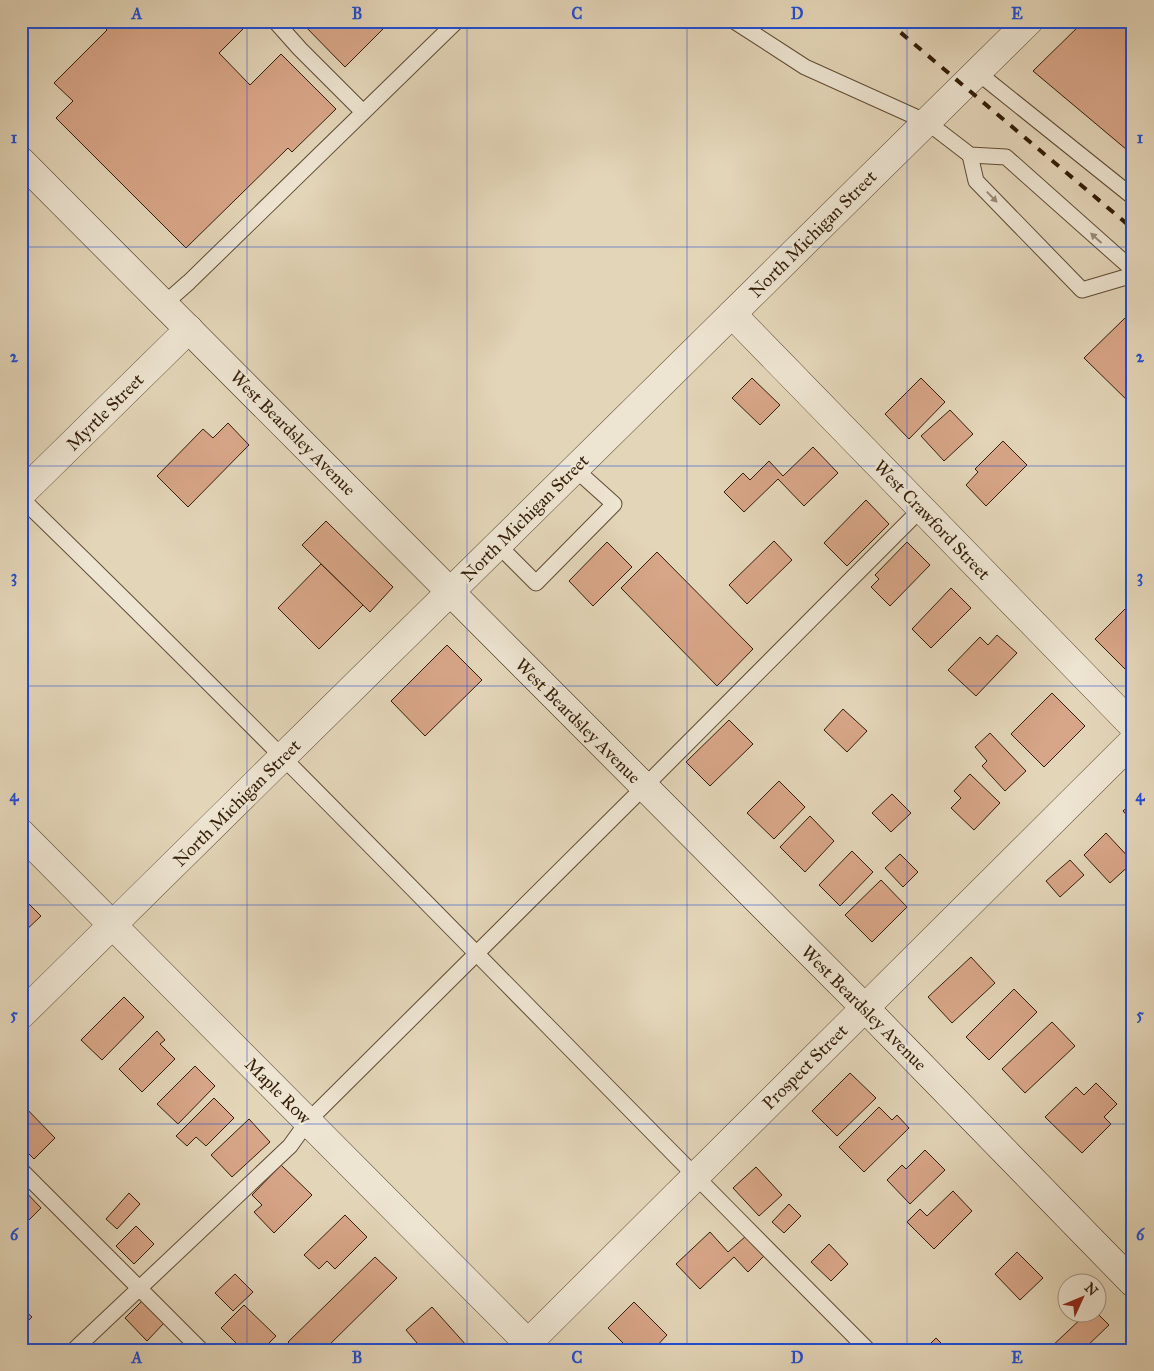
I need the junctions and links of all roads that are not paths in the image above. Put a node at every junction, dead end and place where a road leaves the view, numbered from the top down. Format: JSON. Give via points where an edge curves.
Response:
{"nodes":[{"id":1,"x":275,"y":21,"type":"edge"},
{"id":2,"x":457,"y":21,"type":"edge"},
{"id":3,"x":734,"y":21,"type":"edge"},
{"id":4,"x":1029,"y":21,"type":"edge"},
{"id":5,"x":977,"y":72,"type":"junction"},
{"id":6,"x":363,"y":112,"type":"junction"},
{"id":7,"x":927,"y":122,"type":"junction"},
{"id":8,"x":970,"y":155,"type":"junction"},
{"id":9,"x":21,"y":161,"type":"edge"},
{"id":10,"x":1133,"y":197,"type":"edge"},
{"id":11,"x":1133,"y":270,"type":"edge"},
{"id":12,"x":1133,"y":275,"type":"edge"},
{"id":13,"x":164,"y":304,"type":"junction"},
{"id":14,"x":732,"y":314,"type":"junction"},
{"id":15,"x":189,"y":329,"type":"junction"},
{"id":16,"x":575,"y":468,"type":"junction"},
{"id":17,"x":21,"y":494,"type":"edge"},
{"id":18,"x":21,"y":498,"type":"edge"},
{"id":19,"x":921,"y":509,"type":"junction"},
{"id":20,"x":498,"y":545,"type":"junction"},
{"id":21,"x":450,"y":592,"type":"junction"},
{"id":22,"x":1133,"y":726,"type":"edge"},
{"id":23,"x":1133,"y":741,"type":"edge"},
{"id":24,"x":282,"y":757,"type":"junction"},
{"id":25,"x":644,"y":787,"type":"junction"},
{"id":26,"x":21,"y":833,"type":"edge"},
{"id":27,"x":113,"y":925,"type":"junction"},
{"id":28,"x":476,"y":954,"type":"junction"},
{"id":29,"x":864,"y":1008,"type":"junction"},
{"id":30,"x":21,"y":1015,"type":"edge"},
{"id":31,"x":308,"y":1121,"type":"junction"},
{"id":32,"x":21,"y":1170,"type":"edge"},
{"id":33,"x":695,"y":1176,"type":"junction"},
{"id":34,"x":1133,"y":1283,"type":"edge"},
{"id":35,"x":139,"y":1288,"type":"junction"},
{"id":36,"x":528,"y":1347,"type":"edge"},
{"id":37,"x":74,"y":1350,"type":"edge"},
{"id":38,"x":201,"y":1350,"type":"edge"},
{"id":39,"x":868,"y":1350,"type":"edge"}],
"edges":[{"from":1,"to":6,"type":"lane"},
{"from":2,"to":6,"type":"lane"},
{"from":3,"to":7,"type":"lane","via":[[804,67]]},
{"from":4,"to":5,"type":"street","name":"North Michigan Street"},
{"from":5,"to":7,"type":"street","name":"North Michigan Street"},
{"from":5,"to":10,"type":"lane"},
{"from":6,"to":13,"type":"lane"},
{"from":7,"to":8,"type":"lane"},
{"from":7,"to":14,"type":"street","name":"North Michigan Street"},
{"from":11,"to":8,"type":"lane","one_way":true,"via":[[1006,156]]},
{"from":8,"to":12,"type":"lane","one_way":true,"via":[[976,181],[1082,290]]},
{"from":9,"to":13,"type":"street","name":"West Beardsley Avenue"},
{"from":13,"to":15,"type":"street","name":"West Beardsley Avenue"},
{"from":14,"to":16,"type":"street","name":"North Michigan Street"},
{"from":14,"to":19,"type":"street","name":"West Crawford Street"},
{"from":15,"to":17,"type":"street","name":"Myrtle Street"},
{"from":15,"to":21,"type":"street","name":"West Beardsley Avenue"},
{"from":16,"to":20,"type":"street","name":"North Michigan Street"},
{"from":16,"to":20,"type":"lane","via":[[614,504],[536,583]]},
{"from":18,"to":24,"type":"lane"},
{"from":19,"to":22,"type":"street","name":"West Crawford Street"},
{"from":19,"to":25,"type":"lane"},
{"from":20,"to":21,"type":"street","name":"North Michigan Street"},
{"from":21,"to":24,"type":"street","name":"North Michigan Street"},
{"from":21,"to":25,"type":"street","name":"West Beardsley Avenue"},
{"from":23,"to":29,"type":"street","name":"Prospect Street"},
{"from":24,"to":27,"type":"street","name":"North Michigan Street"},
{"from":24,"to":28,"type":"lane"},
{"from":25,"to":28,"type":"lane"},
{"from":25,"to":29,"type":"street","name":"West Beardsley Avenue"},
{"from":26,"to":27,"type":"street","name":"Maple Row"},
{"from":27,"to":30,"type":"street","name":"North Michigan Street"},
{"from":27,"to":31,"type":"street","name":"Maple Row"},
{"from":28,"to":31,"type":"lane"},
{"from":28,"to":33,"type":"lane"},
{"from":29,"to":33,"type":"street","name":"Prospect Street"},
{"from":29,"to":34,"type":"street","name":"West Beardsley Avenue"},
{"from":31,"to":35,"type":"lane","via":[[290,1146]]},
{"from":31,"to":36,"type":"street","name":"Maple Row"},
{"from":32,"to":35,"type":"lane"},
{"from":33,"to":36,"type":"street","name":"Prospect Street"},
{"from":33,"to":39,"type":"lane"},
{"from":35,"to":37,"type":"lane"},
{"from":35,"to":38,"type":"lane"}]}
